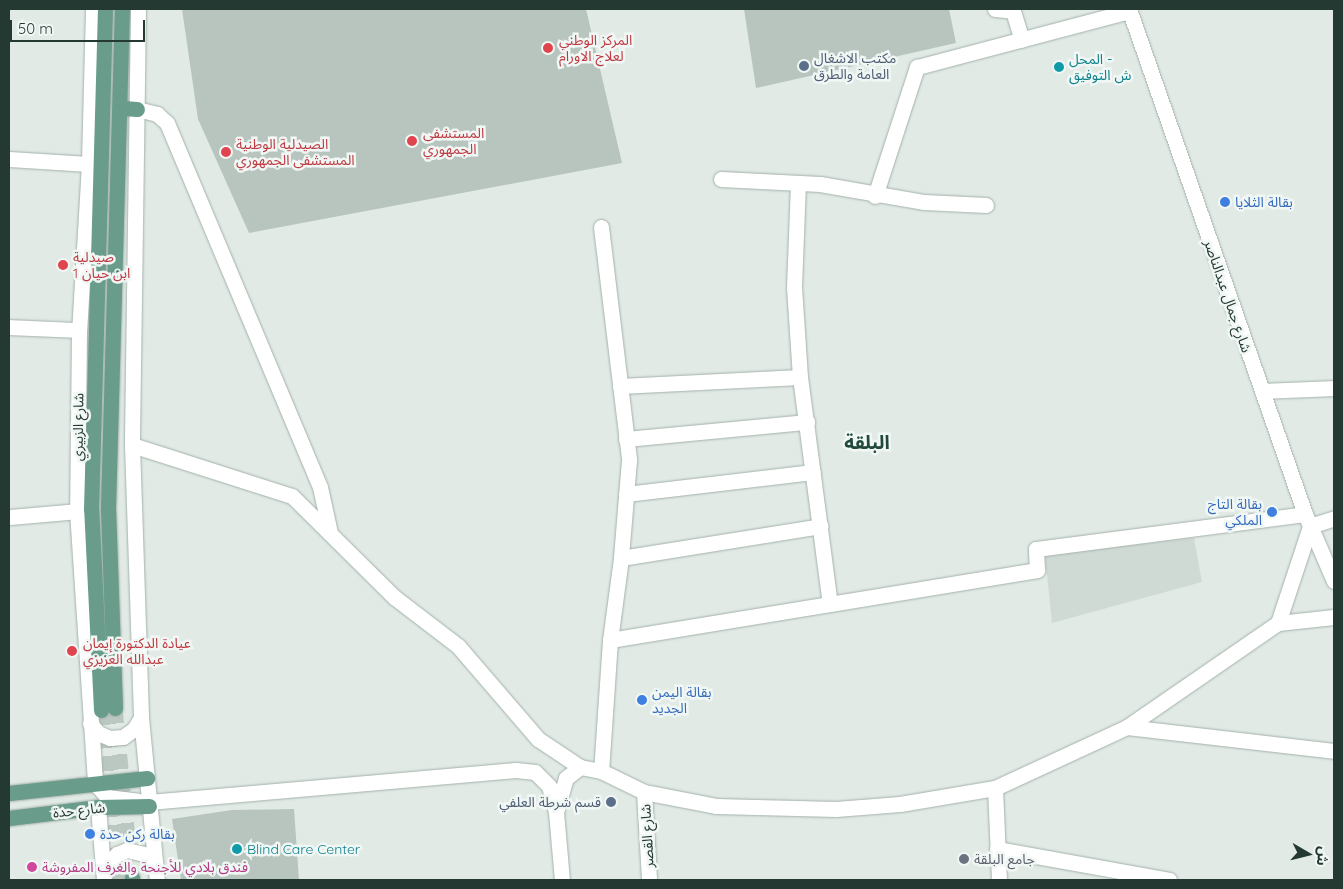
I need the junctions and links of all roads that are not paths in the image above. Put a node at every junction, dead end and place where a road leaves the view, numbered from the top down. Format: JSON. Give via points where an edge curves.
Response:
{"nodes":[{"id":1,"x":93,"y":9,"type":"edge"},
{"id":2,"x":105,"y":9,"type":"edge"},
{"id":3,"x":122,"y":9,"type":"edge"},
{"id":4,"x":138,"y":9,"type":"edge"},
{"id":5,"x":995,"y":9,"type":"edge"},
{"id":6,"x":1129,"y":10,"type":"edge"},
{"id":7,"x":1022,"y":40,"type":"junction"},
{"id":8,"x":129,"y":109,"type":"junction"},
{"id":9,"x":9,"y":159,"type":"edge"},
{"id":10,"x":96,"y":164,"type":"junction"},
{"id":11,"x":721,"y":179,"type":"dead end"},
{"id":12,"x":798,"y":183,"type":"junction"},
{"id":13,"x":875,"y":196,"type":"junction"},
{"id":14,"x":986,"y":205,"type":"dead end"},
{"id":15,"x":601,"y":227,"type":"dead end"},
{"id":16,"x":9,"y":327,"type":"edge"},
{"id":17,"x":79,"y":330,"type":"junction"},
{"id":18,"x":800,"y":377,"type":"junction"},
{"id":19,"x":620,"y":386,"type":"junction"},
{"id":20,"x":1334,"y":388,"type":"edge"},
{"id":21,"x":1262,"y":391,"type":"junction"},
{"id":22,"x":806,"y":422,"type":"junction"},
{"id":23,"x":626,"y":439,"type":"junction"},
{"id":24,"x":132,"y":445,"type":"junction"},
{"id":25,"x":813,"y":472,"type":"junction"},
{"id":26,"x":626,"y":494,"type":"junction"},
{"id":27,"x":77,"y":511,"type":"junction"},
{"id":28,"x":9,"y":518,"type":"edge"},
{"id":29,"x":1334,"y":518,"type":"edge"},
{"id":30,"x":1307,"y":520,"type":"junction"},
{"id":31,"x":820,"y":526,"type":"junction"},
{"id":32,"x":330,"y":533,"type":"junction"},
{"id":33,"x":621,"y":558,"type":"junction"},
{"id":34,"x":1334,"y":581,"type":"edge"},
{"id":35,"x":830,"y":604,"type":"junction"},
{"id":36,"x":1334,"y":617,"type":"edge"},
{"id":37,"x":1278,"y":623,"type":"junction"},
{"id":38,"x":610,"y":640,"type":"junction"},
{"id":39,"x":140,"y":718,"type":"junction"},
{"id":40,"x":90,"y":723,"type":"junction"},
{"id":41,"x":1127,"y":727,"type":"junction"},
{"id":42,"x":1334,"y":751,"type":"edge"},
{"id":43,"x":580,"y":767,"type":"junction"},
{"id":44,"x":601,"y":771,"type":"junction"},
{"id":45,"x":146,"y":778,"type":"junction"},
{"id":46,"x":95,"y":783,"type":"junction"},
{"id":47,"x":995,"y":788,"type":"junction"},
{"id":48,"x":644,"y":792,"type":"junction"},
{"id":49,"x":9,"y":793,"type":"edge"},
{"id":50,"x":149,"y":804,"type":"junction"},
{"id":51,"x":98,"y":807,"type":"junction"},
{"id":52,"x":556,"y":812,"type":"junction"},
{"id":53,"x":9,"y":818,"type":"edge"},
{"id":54,"x":997,"y":849,"type":"junction"},
{"id":55,"x":155,"y":863,"type":"junction"},
{"id":56,"x":104,"y":876,"type":"edge"},
{"id":57,"x":157,"y":880,"type":"edge"},
{"id":58,"x":562,"y":880,"type":"edge"},
{"id":59,"x":649,"y":880,"type":"edge"},
{"id":60,"x":999,"y":880,"type":"edge"},
{"id":61,"x":1169,"y":880,"type":"edge"}],
"edges":[{"from":1,"to":10,"type":"street","name":"شارع الزبيري"},
{"from":2,"to":10,"type":"main road","name":"شارع الزبيري"},
{"from":3,"to":8,"type":"main road","name":"شارع الزبيري"},
{"from":4,"to":8,"type":"street","name":"شارع الزبيري"},
{"from":5,"to":7,"type":"street","via":[[1013,11]]},
{"from":6,"to":7,"type":"street"},
{"from":6,"to":21,"type":"street","name":"شارع جمال عبدالناصر"},
{"from":7,"to":13,"type":"street","via":[[917,68]]},
{"from":8,"to":10,"type":"main road","name":"شارع الزبيري","via":[[108,507],[108,709],[92,509]]},
{"from":8,"to":24,"type":"street","name":"شارع الزبيري"},
{"from":8,"to":32,"type":"street","via":[[156,114],[167,124],[320,487]]},
{"from":9,"to":10,"type":"street"},
{"from":10,"to":17,"type":"street","name":"شارع الزبيري"},
{"from":11,"to":12,"type":"street"},
{"from":12,"to":13,"type":"street"},
{"from":12,"to":18,"type":"street","via":[[794,287]]},
{"from":13,"to":14,"type":"street"},
{"from":15,"to":19,"type":"street"},
{"from":16,"to":17,"type":"street"},
{"from":17,"to":27,"type":"street","name":"شارع الزبيري"},
{"from":18,"to":19,"type":"street"},
{"from":18,"to":22,"type":"street"},
{"from":19,"to":23,"type":"street"},
{"from":20,"to":21,"type":"street"},
{"from":21,"to":30,"type":"street","name":"شارع جمال عبدالناصر"},
{"from":22,"to":23,"type":"street"},
{"from":22,"to":25,"type":"street"},
{"from":23,"to":26,"type":"street","via":[[629,460]]},
{"from":24,"to":32,"type":"street","via":[[292,496]]},
{"from":24,"to":39,"type":"street","name":"شارع الزبيري"},
{"from":25,"to":26,"type":"street"},
{"from":25,"to":31,"type":"street"},
{"from":26,"to":33,"type":"street"},
{"from":27,"to":28,"type":"street"},
{"from":27,"to":40,"type":"street","name":"شارع الزبيري"},
{"from":29,"to":30,"type":"street"},
{"from":30,"to":34,"type":"street","name":"شارع جمال عبدالناصر"},
{"from":30,"to":35,"type":"street","via":[[1036,549],[1037,570]]},
{"from":30,"to":37,"type":"street"},
{"from":31,"to":33,"type":"street"},
{"from":31,"to":35,"type":"street"},
{"from":32,"to":43,"type":"street","via":[[394,597],[458,646],[538,739]]},
{"from":33,"to":38,"type":"street"},
{"from":35,"to":38,"type":"street"},
{"from":36,"to":37,"type":"street"},
{"from":37,"to":41,"type":"street"},
{"from":38,"to":44,"type":"street"},
{"from":39,"to":40,"type":"street","via":[[134,729],[123,737],[110,738],[98,733]]},
{"from":39,"to":45,"type":"street","name":"شارع الزبيري"},
{"from":40,"to":46,"type":"street","name":"شارع الزبيري"},
{"from":41,"to":42,"type":"street"},
{"from":41,"to":47,"type":"street"},
{"from":43,"to":44,"type":"street"},
{"from":43,"to":52,"type":"street","via":[[566,778]]},
{"from":44,"to":48,"type":"street"},
{"from":45,"to":46,"type":"main road","name":"شارع حدة"},
{"from":45,"to":50,"type":"street","name":"شارع الزبيري"},
{"from":46,"to":49,"type":"main road","name":"شارع حدة"},
{"from":46,"to":50,"type":"street","via":[[108,797]]},
{"from":47,"to":48,"type":"street","via":[[900,804],[827,809],[716,806]]},
{"from":47,"to":54,"type":"street"},
{"from":48,"to":59,"type":"street","name":"شارع القصر"},
{"from":50,"to":51,"type":"main road","name":"شارع حدة"},
{"from":50,"to":52,"type":"street","via":[[516,770],[535,772],[549,786]]},
{"from":50,"to":55,"type":"street","name":"شارع الزبيري"},
{"from":51,"to":53,"type":"main road","name":"شارع حدة"},
{"from":51,"to":56,"type":"street"},
{"from":52,"to":58,"type":"street"},
{"from":54,"to":60,"type":"street"},
{"from":54,"to":61,"type":"street"},
{"from":55,"to":56,"type":"street","via":[[148,855],[127,850],[117,854]]},
{"from":55,"to":57,"type":"street","name":"شارع الزبيري"}]}
